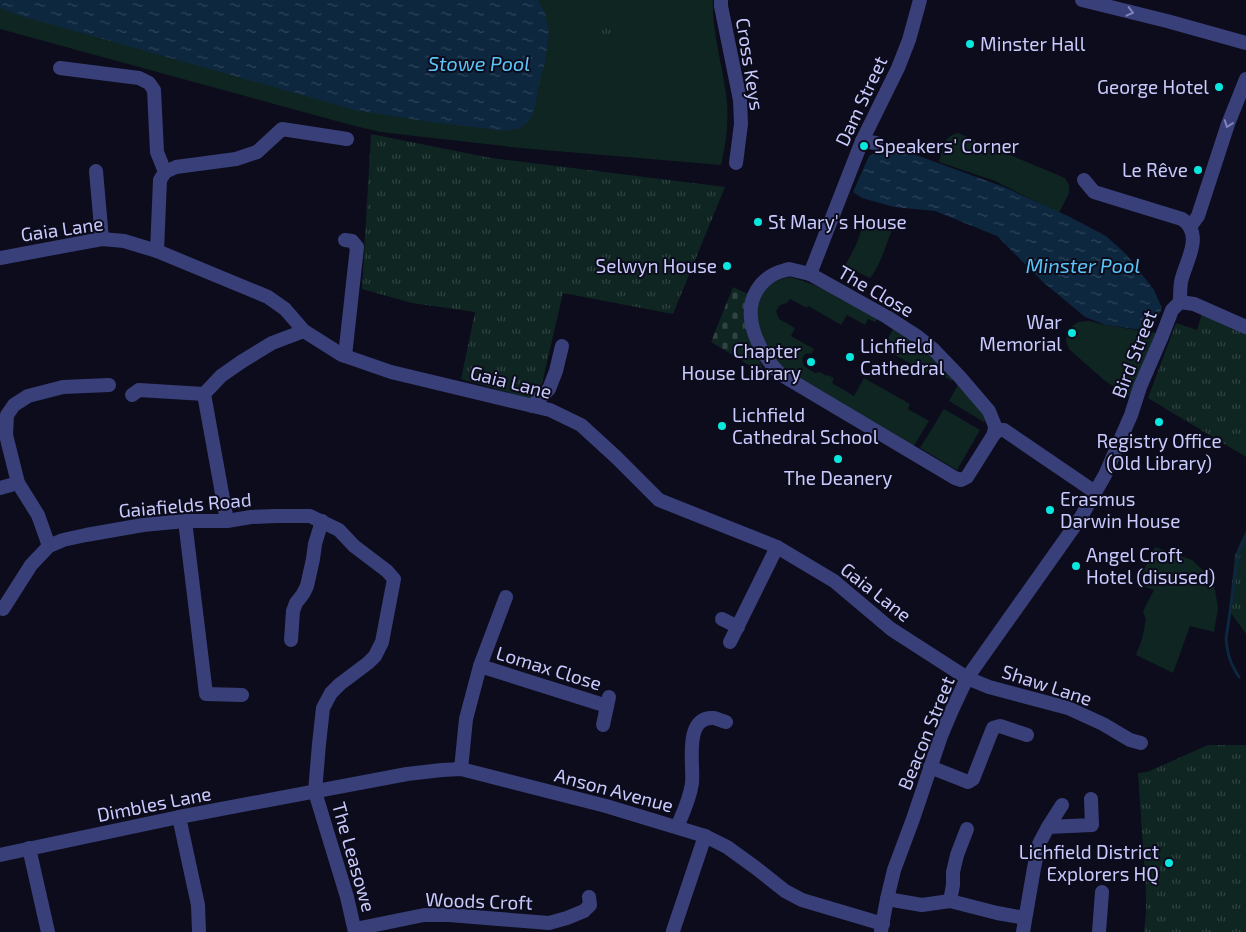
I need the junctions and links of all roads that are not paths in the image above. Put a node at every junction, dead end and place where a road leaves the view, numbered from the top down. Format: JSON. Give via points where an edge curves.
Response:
{"nodes":[{"id":1,"x":721,"y":0,"type":"edge"},
{"id":2,"x":920,"y":0,"type":"edge"},
{"id":3,"x":1082,"y":0,"type":"edge"},
{"id":4,"x":1246,"y":43,"type":"edge"},
{"id":5,"x":60,"y":68,"type":"dead end"},
{"id":6,"x":1245,"y":83,"type":"edge"},
{"id":7,"x":346,"y":139,"type":"dead end"},
{"id":8,"x":736,"y":163,"type":"dead end"},
{"id":9,"x":96,"y":171,"type":"dead end"},
{"id":10,"x":165,"y":172,"type":"junction"},
{"id":11,"x":1084,"y":180,"type":"dead end"},
{"id":12,"x":832,"y":217,"type":"joint"},
{"id":13,"x":1190,"y":227,"type":"junction"},
{"id":14,"x":102,"y":239,"type":"junction"},
{"id":15,"x":345,"y":240,"type":"dead end"},
{"id":16,"x":157,"y":251,"type":"junction"},
{"id":17,"x":0,"y":258,"type":"edge"},
{"id":18,"x":810,"y":274,"type":"junction"},
{"id":19,"x":1180,"y":302,"type":"junction"},
{"id":20,"x":1246,"y":327,"type":"edge"},
{"id":21,"x":304,"y":331,"type":"junction"},
{"id":22,"x":562,"y":346,"type":"dead end"},
{"id":23,"x":345,"y":356,"type":"junction"},
{"id":24,"x":108,"y":385,"type":"dead end"},
{"id":25,"x":136,"y":390,"type":"dead end"},
{"id":26,"x":204,"y":394,"type":"junction"},
{"id":27,"x":532,"y":406,"type":"junction"},
{"id":28,"x":994,"y":434,"type":"junction"},
{"id":29,"x":18,"y":483,"type":"junction"},
{"id":30,"x":1095,"y":492,"type":"junction"},
{"id":31,"x":0,"y":493,"type":"edge"},
{"id":32,"x":185,"y":521,"type":"junction"},
{"id":33,"x":227,"y":521,"type":"junction"},
{"id":34,"x":322,"y":521,"type":"junction"},
{"id":35,"x":49,"y":546,"type":"junction"},
{"id":36,"x":777,"y":547,"type":"junction"},
{"id":37,"x":506,"y":597,"type":"dead end"},
{"id":38,"x":3,"y":609,"type":"dead end"},
{"id":39,"x":722,"y":619,"type":"dead end"},
{"id":40,"x":738,"y":627,"type":"junction"},
{"id":41,"x":292,"y":641,"type":"dead end"},
{"id":42,"x":730,"y":642,"type":"dead end"},
{"id":43,"x":480,"y":666,"type":"junction"},
{"id":44,"x":967,"y":678,"type":"junction"},
{"id":45,"x":242,"y":695,"type":"dead end"},
{"id":46,"x":726,"y":722,"type":"dead end"},
{"id":47,"x":604,"y":725,"type":"dead end"},
{"id":48,"x":1027,"y":735,"type":"dead end"},
{"id":49,"x":1140,"y":743,"type":"dead end"},
{"id":50,"x":930,"y":767,"type":"junction"},
{"id":51,"x":461,"y":769,"type":"junction"},
{"id":52,"x":315,"y":792,"type":"junction"},
{"id":53,"x":1092,"y":799,"type":"dead end"},
{"id":54,"x":1062,"y":804,"type":"dead end"},
{"id":55,"x":179,"y":818,"type":"junction"},
{"id":56,"x":677,"y":827,"type":"junction"},
{"id":57,"x":1048,"y":827,"type":"junction"},
{"id":58,"x":967,"y":829,"type":"dead end"},
{"id":59,"x":705,"y":836,"type":"junction"},
{"id":60,"x":29,"y":848,"type":"junction"},
{"id":61,"x":0,"y":854,"type":"edge"},
{"id":62,"x":1102,"y":892,"type":"dead end"},
{"id":63,"x":589,"y":897,"type":"dead end"},
{"id":64,"x":887,"y":899,"type":"junction"},
{"id":65,"x":950,"y":901,"type":"junction"},
{"id":66,"x":1024,"y":925,"type":"edge"},
{"id":67,"x":882,"y":928,"type":"edge"},
{"id":68,"x":355,"y":931,"type":"edge"},
{"id":69,"x":673,"y":931,"type":"edge"},
{"id":70,"x":48,"y":932,"type":"edge"},
{"id":71,"x":199,"y":932,"type":"edge"},
{"id":72,"x":1099,"y":932,"type":"edge"}],
"edges":[{"from":1,"to":8,"type":"street","name":"Cross Keys","via":[[740,100],[741,124]]},
{"from":2,"to":12,"type":"street","name":"Dam Street","via":[[909,40],[869,142]]},
{"from":3,"to":4,"type":"street","one_way":true},
{"from":5,"to":10,"type":"street","via":[[139,78],[149,83],[154,90],[157,152]]},
{"from":6,"to":13,"type":"street","one_way":true,"via":[[1198,216]]},
{"from":7,"to":10,"type":"street","via":[[282,129],[257,152],[236,159],[176,167]]},
{"from":9,"to":14,"type":"street"},
{"from":10,"to":16,"type":"street","via":[[160,180]]},
{"from":11,"to":13,"type":"street","via":[[1094,192],[1182,219]]},
{"from":12,"to":18,"type":"street","name":"The Close"},
{"from":13,"to":19,"type":"street","name":"Bird Street","via":[[1192,249],[1181,281]]},
{"from":14,"to":16,"type":"street","name":"Gaia Lane","via":[[124,241]]},
{"from":14,"to":17,"type":"street","name":"Gaia Lane"},
{"from":15,"to":23,"type":"street","via":[[352,241],[357,247]]},
{"from":16,"to":21,"type":"street","name":"Gaia Lane","via":[[268,297]]},
{"from":18,"to":28,"type":"street","name":"The Close","via":[[887,317],[934,350],[989,411],[995,426]]},
{"from":18,"to":28,"type":"street","name":"The Close","via":[[789,269],[772,275],[757,289],[752,301],[750,317],[755,335],[770,364],[780,374],[961,480],[967,477]]},
{"from":19,"to":20,"type":"street","via":[[1194,304]]},
{"from":19,"to":30,"type":"street","name":"Bird Street","via":[[1172,310],[1131,415]]},
{"from":21,"to":23,"type":"street","name":"Gaia Lane"},
{"from":21,"to":26,"type":"street","via":[[272,343],[241,362]]},
{"from":22,"to":27,"type":"street","via":[[549,390]]},
{"from":23,"to":27,"type":"street","name":"Gaia Lane","via":[[391,372]]},
{"from":24,"to":29,"type":"street","via":[[93,391],[63,387],[28,396],[14,405],[7,415],[6,435]]},
{"from":25,"to":26,"type":"street"},
{"from":26,"to":33,"type":"street"},
{"from":27,"to":36,"type":"street","name":"Gaia Lane","via":[[550,410],[581,426],[659,500]]},
{"from":28,"to":30,"type":"street","via":[[1004,430]]},
{"from":29,"to":31,"type":"street"},
{"from":29,"to":35,"type":"street","via":[[38,515]]},
{"from":30,"to":44,"type":"street","name":"Beacon Street","via":[[1081,517]]},
{"from":32,"to":33,"type":"street","name":"Gaiafields Road"},
{"from":32,"to":35,"type":"street","name":"Gaiafields Road","via":[[86,535]]},
{"from":32,"to":45,"type":"street","via":[[206,694]]},
{"from":33,"to":34,"type":"street","name":"Gaiafields Road","via":[[276,516],[310,516]]},
{"from":34,"to":41,"type":"street","via":[[307,586],[293,611]]},
{"from":34,"to":52,"type":"street","name":"Gaiafields Road","via":[[339,530],[394,579],[382,642],[375,656],[331,692],[324,708]]},
{"from":35,"to":38,"type":"street","name":"Gaiafields Road","via":[[31,565]]},
{"from":36,"to":40,"type":"street"},
{"from":36,"to":44,"type":"street","name":"Gaia Lane","via":[[834,582],[891,629]]},
{"from":37,"to":43,"type":"street"},
{"from":39,"to":40,"type":"street"},
{"from":40,"to":42,"type":"street"},
{"from":43,"to":47,"type":"street","name":"Lomax Close","via":[[608,701]]},
{"from":43,"to":51,"type":"street","via":[[466,719]]},
{"from":44,"to":49,"type":"street","name":"Shaw Lane","via":[[1068,708]]},
{"from":44,"to":50,"type":"street","name":"Beacon Street","via":[[940,736]]},
{"from":46,"to":56,"type":"street","via":[[714,718],[698,724],[691,747],[692,784]]},
{"from":48,"to":50,"type":"street","via":[[1000,726],[993,728],[973,779],[968,782]]},
{"from":50,"to":64,"type":"street","name":"Beacon Street"},
{"from":51,"to":52,"type":"street","name":"Anson Avenue","via":[[407,774]]},
{"from":51,"to":56,"type":"street","name":"Anson Avenue"},
{"from":52,"to":55,"type":"street","name":"Dimbles Lane"},
{"from":52,"to":68,"type":"street","name":"The Leasowe"},
{"from":53,"to":57,"type":"street","via":[[1092,826]]},
{"from":54,"to":57,"type":"street"},
{"from":55,"to":60,"type":"street","name":"Dimbles Lane"},
{"from":55,"to":71,"type":"street","via":[[198,905]]},
{"from":56,"to":59,"type":"street","name":"Anson Avenue"},
{"from":57,"to":66,"type":"street","via":[[1039,844]]},
{"from":58,"to":65,"type":"street","via":[[957,855]]},
{"from":59,"to":67,"type":"street","name":"Anson Avenue","via":[[727,847],[802,900]]},
{"from":59,"to":69,"type":"street"},
{"from":60,"to":61,"type":"street","name":"Dimbles Lane"},
{"from":60,"to":70,"type":"street"},
{"from":62,"to":72,"type":"street"},
{"from":63,"to":68,"type":"street","name":"Woods Croft","via":[[590,905],[584,911],[550,923],[424,915]]},
{"from":64,"to":65,"type":"street","via":[[922,905]]},
{"from":64,"to":67,"type":"street","name":"Beacon Street"},
{"from":65,"to":66,"type":"street","via":[[997,913]]}]}
